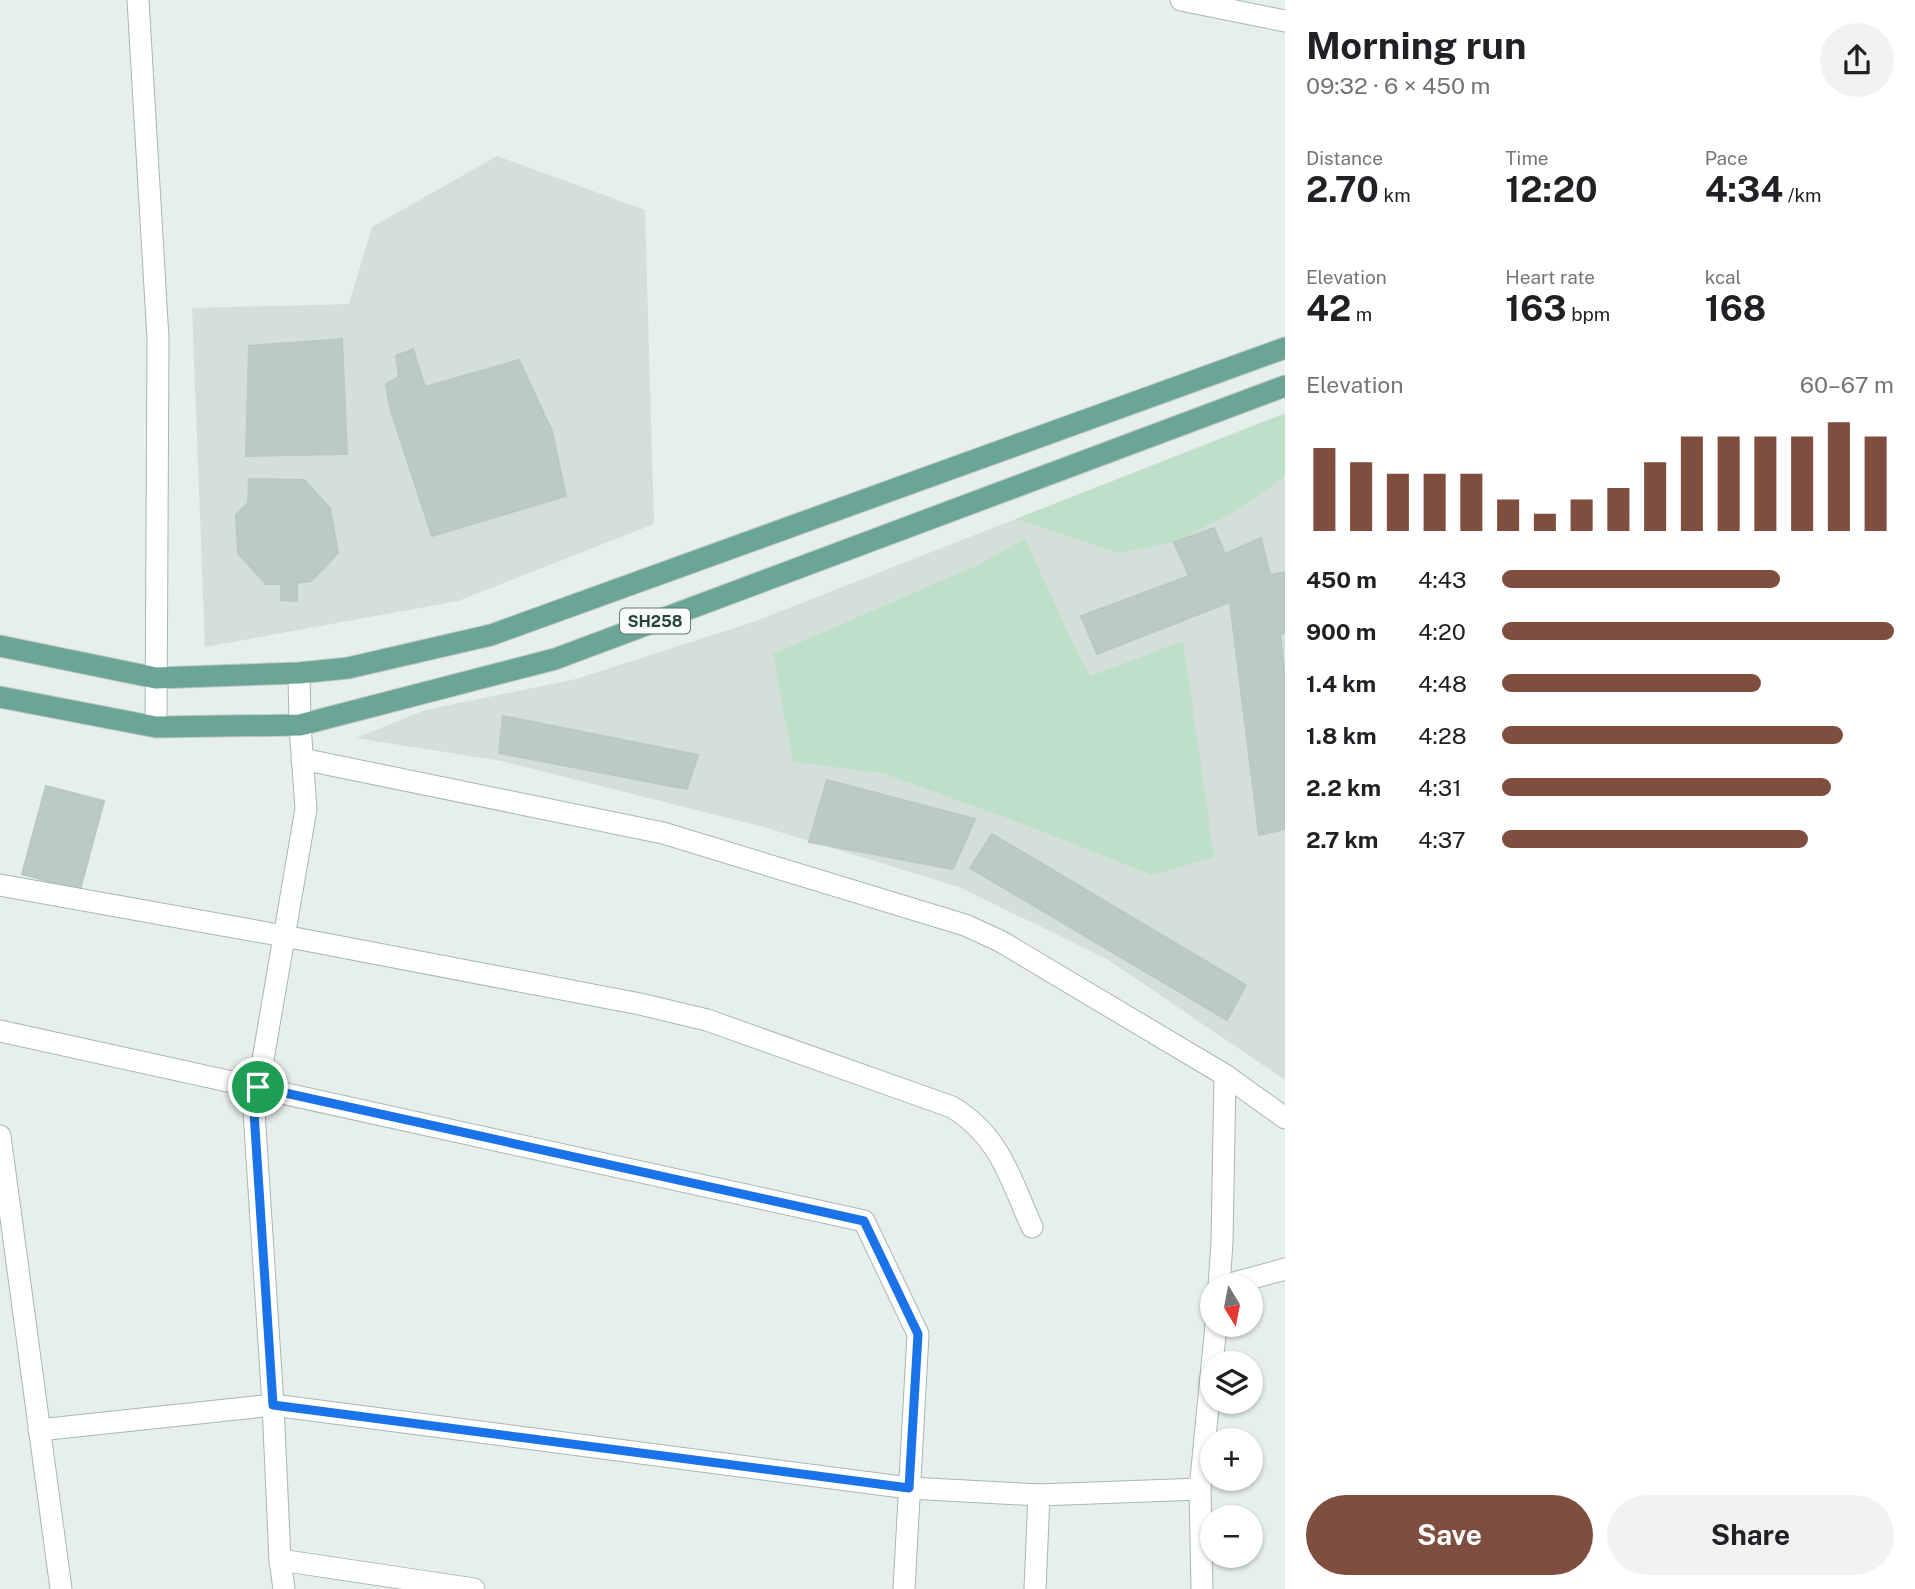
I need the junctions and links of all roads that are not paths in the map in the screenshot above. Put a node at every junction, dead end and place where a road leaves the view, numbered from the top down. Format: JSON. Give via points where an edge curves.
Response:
{"nodes":[{"id":1,"x":138,"y":0,"type":"edge"},
{"id":2,"x":1181,"y":0,"type":"edge"},
{"id":3,"x":1285,"y":21,"type":"edge"},
{"id":4,"x":1285,"y":348,"type":"edge"},
{"id":5,"x":1285,"y":386,"type":"edge"},
{"id":6,"x":0,"y":646,"type":"edge"},
{"id":7,"x":299,"y":673,"type":"junction"},
{"id":8,"x":156,"y":678,"type":"junction"},
{"id":9,"x":0,"y":698,"type":"edge"},
{"id":10,"x":300,"y":725,"type":"junction"},
{"id":11,"x":156,"y":727,"type":"junction"},
{"id":12,"x":302,"y":758,"type":"junction"},
{"id":13,"x":0,"y":885,"type":"edge"},
{"id":14,"x":284,"y":936,"type":"junction"},
{"id":15,"x":0,"y":1031,"type":"edge"},
{"id":16,"x":1225,"y":1075,"type":"junction"},
{"id":17,"x":258,"y":1087,"type":"junction"},
{"id":18,"x":1285,"y":1118,"type":"edge"},
{"id":19,"x":0,"y":1136,"type":"edge"},
{"id":20,"x":1032,"y":1227,"type":"dead end"},
{"id":21,"x":1285,"y":1269,"type":"edge"},
{"id":22,"x":1221,"y":1274,"type":"edge"},
{"id":23,"x":1264,"y":1275,"type":"edge"},
{"id":24,"x":1215,"y":1337,"type":"edge"},
{"id":25,"x":273,"y":1405,"type":"junction"},
{"id":26,"x":1206,"y":1428,"type":"edge"},
{"id":27,"x":39,"y":1430,"type":"junction"},
{"id":28,"x":909,"y":1488,"type":"junction"},
{"id":29,"x":1200,"y":1489,"type":"edge"},
{"id":30,"x":1200,"y":1491,"type":"edge"},
{"id":31,"x":1039,"y":1495,"type":"junction"},
{"id":32,"x":279,"y":1560,"type":"junction"},
{"id":33,"x":61,"y":1589,"type":"edge"},
{"id":34,"x":284,"y":1589,"type":"edge"},
{"id":35,"x":474,"y":1589,"type":"edge"},
{"id":36,"x":904,"y":1589,"type":"edge"},
{"id":37,"x":1035,"y":1589,"type":"edge"},
{"id":38,"x":1202,"y":1589,"type":"edge"}],
"edges":[{"from":1,"to":8,"type":"street","via":[[158,338]]},
{"from":2,"to":3,"type":"street"},
{"from":4,"to":7,"type":"main road","number":"SH258","via":[[491,635],[348,668]]},
{"from":5,"to":10,"type":"main road","number":"SH258","via":[[555,659]]},
{"from":6,"to":8,"type":"main road","number":"SH258"},
{"from":7,"to":8,"type":"main road","number":"SH258"},
{"from":7,"to":10,"type":"street"},
{"from":8,"to":11,"type":"street"},
{"from":9,"to":11,"type":"main road","number":"SH258"},
{"from":10,"to":11,"type":"main road","number":"SH258"},
{"from":10,"to":12,"type":"street"},
{"from":12,"to":14,"type":"street","via":[[306,809]]},
{"from":12,"to":16,"type":"street","via":[[663,833],[965,925],[1000,941]]},
{"from":13,"to":14,"type":"street"},
{"from":14,"to":17,"type":"street"},
{"from":14,"to":20,"type":"street","via":[[708,1020],[952,1107],[972,1119],[994,1144]]},
{"from":15,"to":17,"type":"street"},
{"from":16,"to":18,"type":"street"},
{"from":16,"to":22,"type":"street"},
{"from":17,"to":25,"type":"street","via":[[254,1112]]},
{"from":17,"to":28,"type":"street","via":[[864,1221],[918,1334]]},
{"from":19,"to":27,"type":"street"},
{"from":21,"to":23,"type":"street"},
{"from":24,"to":26,"type":"street"},
{"from":25,"to":27,"type":"street"},
{"from":25,"to":28,"type":"street"},
{"from":25,"to":32,"type":"street"},
{"from":27,"to":33,"type":"street"},
{"from":28,"to":31,"type":"street"},
{"from":28,"to":36,"type":"street"},
{"from":29,"to":31,"type":"street"},
{"from":30,"to":38,"type":"street"},
{"from":31,"to":37,"type":"street"},
{"from":32,"to":34,"type":"street"},
{"from":32,"to":35,"type":"street"}]}
